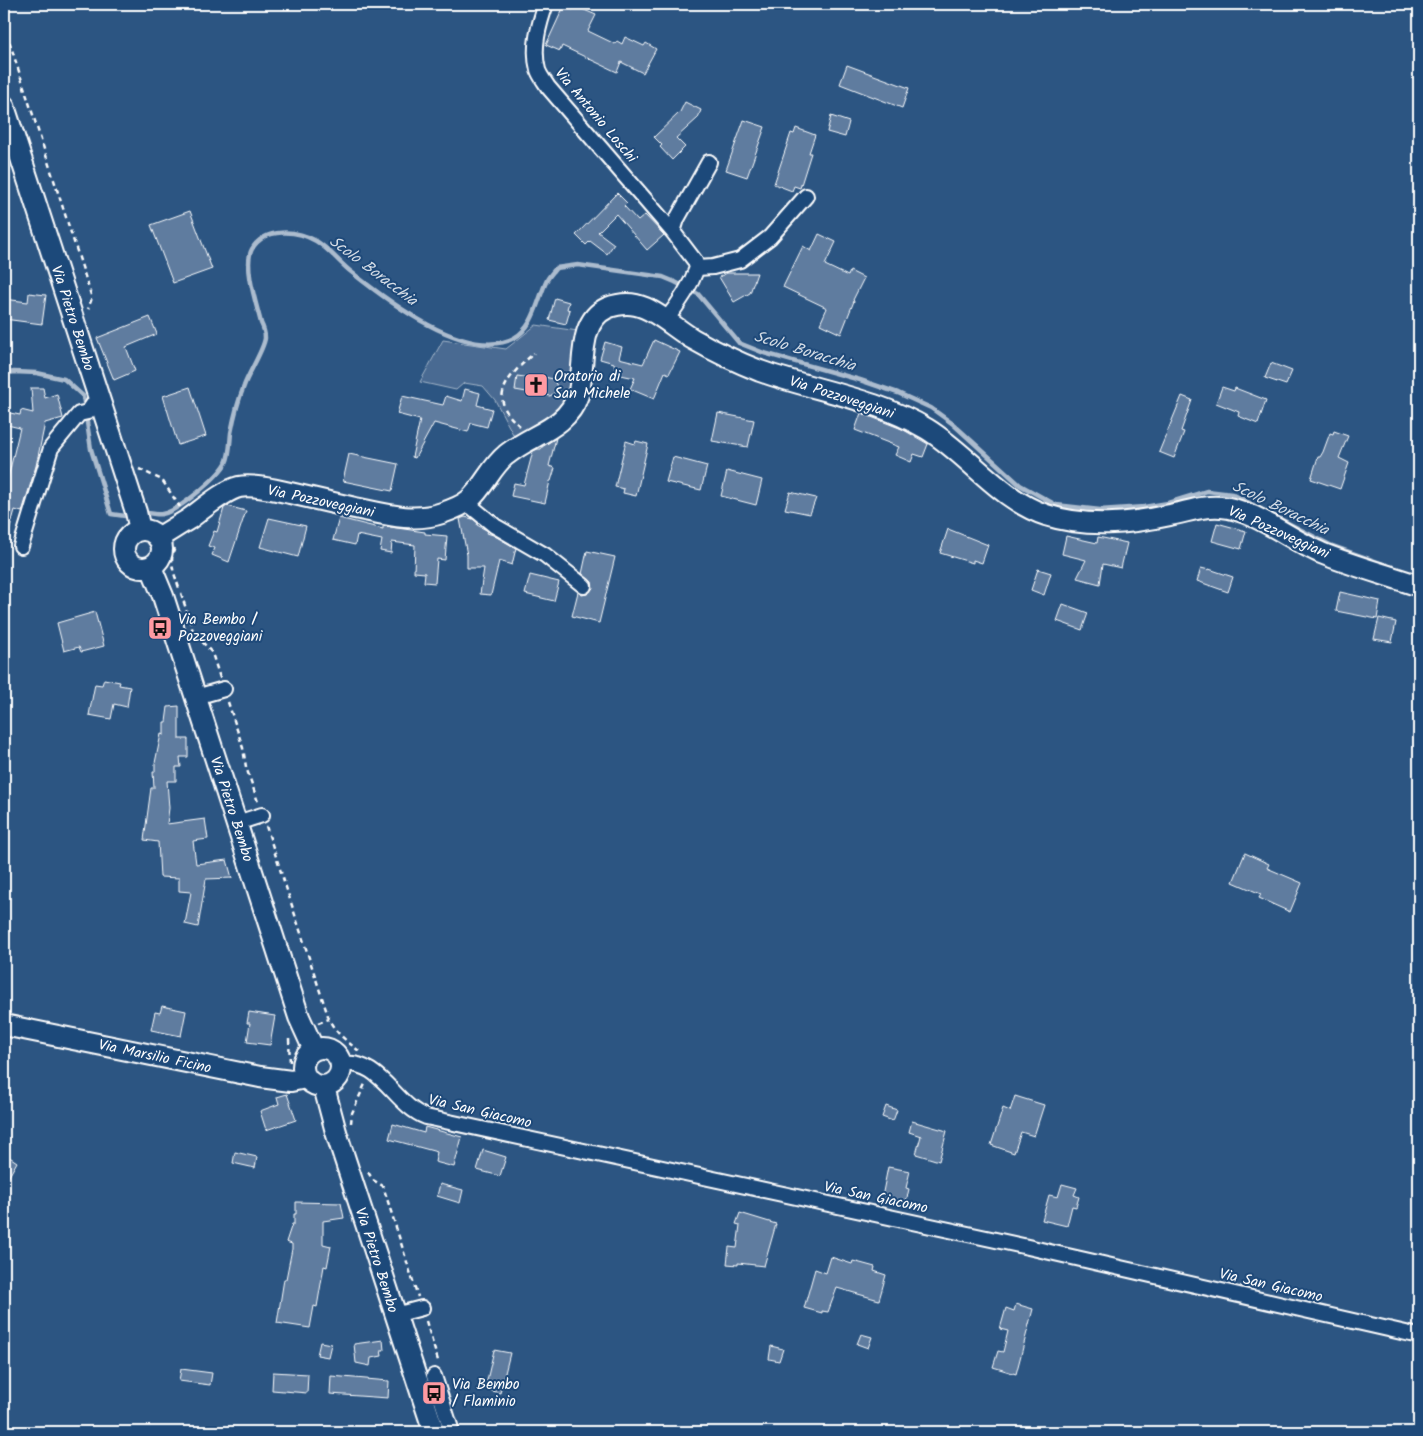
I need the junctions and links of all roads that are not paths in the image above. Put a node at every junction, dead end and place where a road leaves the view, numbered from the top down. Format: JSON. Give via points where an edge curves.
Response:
{"nodes":[{"id":1,"x":546,"y":4,"type":"edge"},
{"id":2,"x":4,"y":106,"type":"edge"},
{"id":3,"x":709,"y":162,"type":"dead end"},
{"id":4,"x":806,"y":196,"type":"dead end"},
{"id":5,"x":673,"y":232,"type":"junction"},
{"id":6,"x":695,"y":273,"type":"junction"},
{"id":7,"x":670,"y":316,"type":"junction"},
{"id":8,"x":89,"y":408,"type":"junction"},
{"id":9,"x":467,"y":503,"type":"junction"},
{"id":10,"x":149,"y":534,"type":"junction"},
{"id":11,"x":21,"y":546,"type":"dead end"},
{"id":12,"x":151,"y":567,"type":"junction"},
{"id":13,"x":584,"y":586,"type":"dead end"},
{"id":14,"x":1419,"y":586,"type":"edge"},
{"id":15,"x":4,"y":1024,"type":"edge"},
{"id":16,"x":314,"y":1050,"type":"junction"},
{"id":17,"x":341,"y":1064,"type":"junction"},
{"id":18,"x":306,"y":1078,"type":"junction"},
{"id":19,"x":324,"y":1087,"type":"junction"},
{"id":20,"x":1419,"y":1336,"type":"edge"},
{"id":21,"x":437,"y":1372,"type":"road end"},
{"id":22,"x":434,"y":1432,"type":"edge"},
{"id":23,"x":452,"y":1432,"type":"edge"}],
"edges":[{"from":1,"to":5,"type":"street","name":"Via Antonio Loschi","via":[[537,33],[538,70],[548,87]]},
{"from":2,"to":8,"type":"street","name":"Via Pietro Bembo"},
{"from":3,"to":5,"type":"street"},
{"from":4,"to":6,"type":"street","via":[[770,237],[740,260]]},
{"from":5,"to":6,"type":"street","name":"Via Antonio Loschi","via":[[695,260]]},
{"from":6,"to":7,"type":"street"},
{"from":7,"to":9,"type":"street","name":"Via Pozzoveggiani","via":[[636,305],[621,304],[604,309],[590,324],[578,396],[568,415],[553,428],[518,445],[501,459]]},
{"from":7,"to":14,"type":"street","name":"Via Pozzoveggiani","via":[[721,354],[759,370],[866,402],[924,427],[1007,493],[1028,508],[1046,515],[1116,523],[1220,506],[1235,509],[1319,552]]},
{"from":8,"to":10,"type":"street","name":"Via Pietro Bembo"},
{"from":8,"to":11,"type":"street","via":[[52,448]]},
{"from":9,"to":10,"type":"street","name":"Via Pozzoveggiani","via":[[424,517],[396,517],[269,488],[239,487]]},
{"from":9,"to":13,"type":"street","via":[[495,526],[545,555]]},
{"from":10,"to":12,"type":"street","via":[[161,545],[162,551]]},
{"from":10,"to":12,"type":"street","via":[[132,533],[124,548],[135,567]]},
{"from":12,"to":16,"type":"street","name":"Via Pietro Bembo","via":[[210,693],[250,818],[299,1017]]},
{"from":15,"to":18,"type":"street","name":"Via Marsilio Ficino","via":[[260,1077],[291,1081]]},
{"from":16,"to":17,"type":"street","via":[[324,1048],[333,1052]]},
{"from":16,"to":18,"type":"street","via":[[303,1065]]},
{"from":17,"to":19,"type":"street","via":[[339,1076]]},
{"from":17,"to":20,"type":"street","name":"Via San Giacomo","via":[[353,1064],[375,1072],[406,1105],[426,1117],[1028,1247]]},
{"from":18,"to":19,"type":"street","via":[[314,1085]]},
{"from":19,"to":22,"type":"street","name":"Via Pietro Bembo","via":[[339,1141],[409,1311]]},
{"from":21,"to":23,"type":"street"}]}
